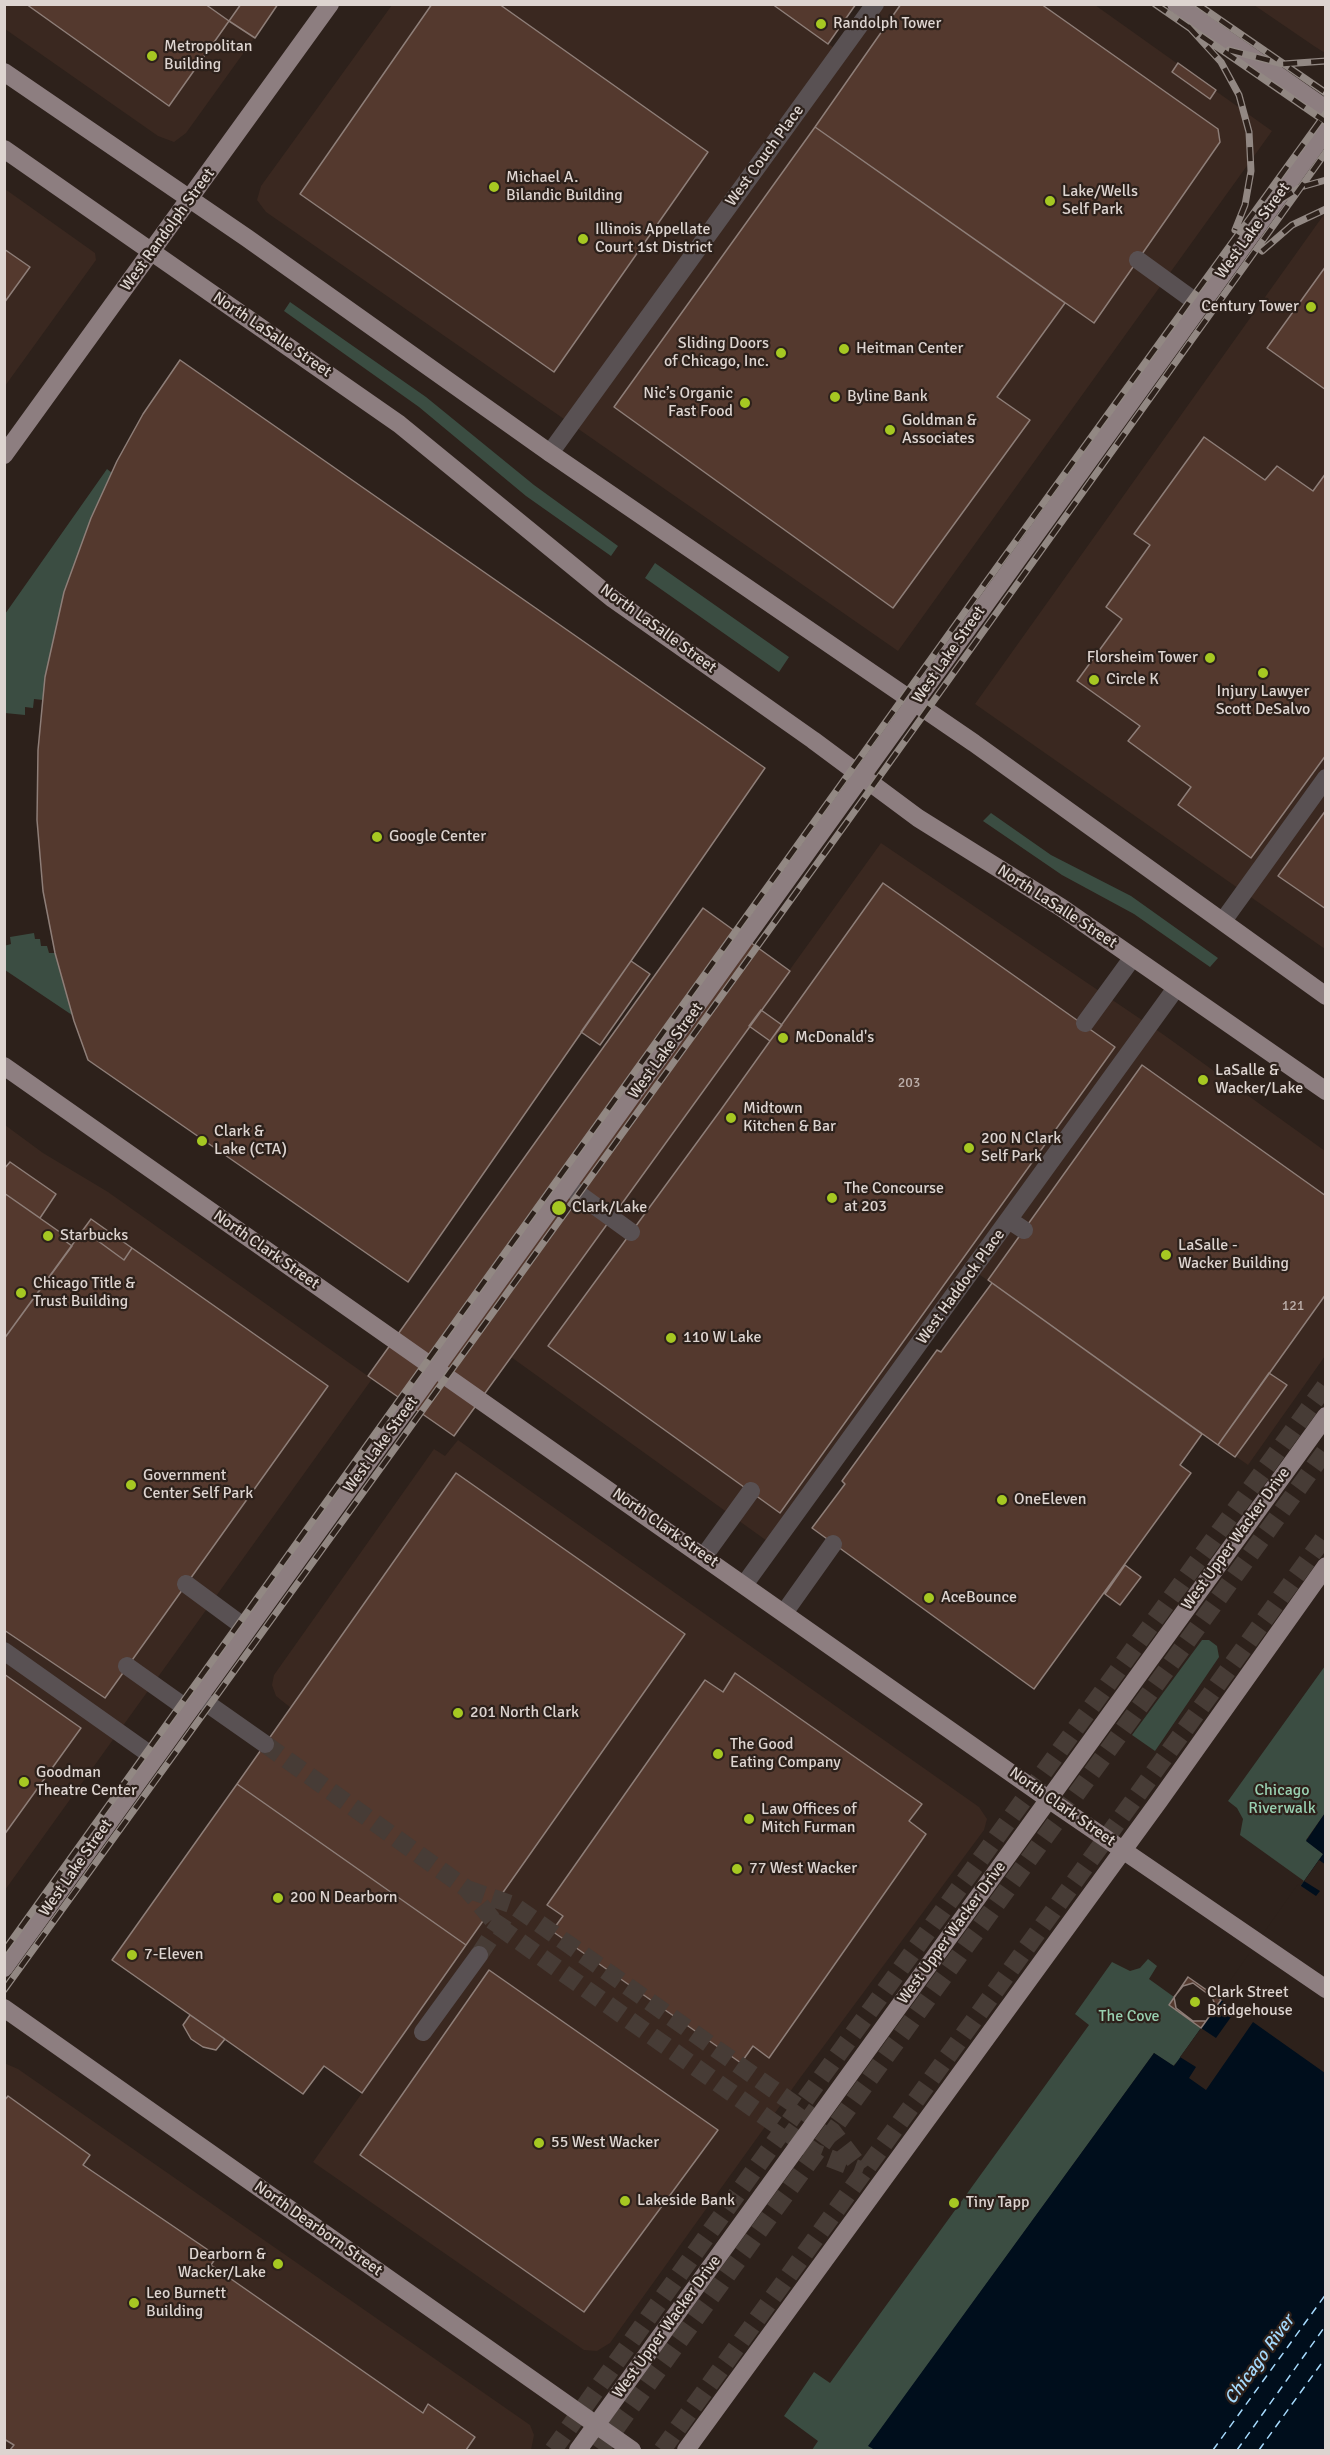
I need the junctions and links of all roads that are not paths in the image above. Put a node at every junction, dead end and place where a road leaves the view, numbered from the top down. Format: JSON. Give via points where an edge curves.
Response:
{"nodes":[{"id":1,"x":330,"y":4,"type":"edge"},
{"id":2,"x":874,"y":4,"type":"edge"},
{"id":3,"x":1176,"y":4,"type":"edge"},
{"id":4,"x":4,"y":72,"type":"edge"},
{"id":5,"x":1326,"y":109,"type":"edge"},
{"id":6,"x":1326,"y":131,"type":"edge"},
{"id":7,"x":4,"y":149,"type":"edge"},
{"id":8,"x":190,"y":198,"type":"junction"},
{"id":9,"x":152,"y":251,"type":"junction"},
{"id":10,"x":1138,"y":260,"type":"dead end"},
{"id":11,"x":1200,"y":305,"type":"junction"},
{"id":12,"x":550,"y":453,"type":"junction"},
{"id":13,"x":4,"y":455,"type":"edge"},
{"id":14,"x":915,"y":702,"type":"junction"},
{"id":15,"x":862,"y":777,"type":"junction"},
{"id":16,"x":1326,"y":778,"type":"edge"},
{"id":17,"x":1223,"y":921,"type":"junction"},
{"id":18,"x":1133,"y":957,"type":"junction"},
{"id":19,"x":1176,"y":988,"type":"junction"},
{"id":20,"x":1326,"y":996,"type":"edge"},
{"id":21,"x":1085,"y":1023,"type":"dead end"},
{"id":22,"x":4,"y":1066,"type":"edge"},
{"id":23,"x":1326,"y":1090,"type":"edge"},
{"id":24,"x":569,"y":1187,"type":"junction"},
{"id":25,"x":631,"y":1232,"type":"dead end"},
{"id":26,"x":436,"y":1369,"type":"junction"},
{"id":27,"x":1326,"y":1416,"type":"edge"},
{"id":28,"x":751,"y":1491,"type":"dead end"},
{"id":29,"x":833,"y":1544,"type":"dead end"},
{"id":30,"x":704,"y":1556,"type":"junction"},
{"id":31,"x":1326,"y":1566,"type":"edge"},
{"id":32,"x":186,"y":1584,"type":"dead end"},
{"id":33,"x":744,"y":1585,"type":"junction"},
{"id":34,"x":784,"y":1613,"type":"junction"},
{"id":35,"x":247,"y":1629,"type":"junction"},
{"id":36,"x":4,"y":1651,"type":"edge"},
{"id":37,"x":128,"y":1666,"type":"dead end"},
{"id":38,"x":193,"y":1703,"type":"junction"},
{"id":39,"x":265,"y":1744,"type":"tunnel mouth"},
{"id":40,"x":155,"y":1758,"type":"junction"},
{"id":41,"x":1048,"y":1798,"type":"junction"},
{"id":42,"x":1123,"y":1849,"type":"junction"},
{"id":43,"x":478,"y":1955,"type":"tunnel mouth"},
{"id":44,"x":4,"y":1968,"type":"edge"},
{"id":45,"x":1326,"y":1989,"type":"edge"},
{"id":46,"x":4,"y":2008,"type":"edge"},
{"id":47,"x":423,"y":2032,"type":"dead end"},
{"id":48,"x":596,"y":2425,"type":"junction"},
{"id":49,"x":578,"y":2451,"type":"edge"},
{"id":50,"x":632,"y":2451,"type":"edge"},
{"id":51,"x":686,"y":2451,"type":"edge"}],
"edges":[{"from":1,"to":8,"type":"main road","name":"West Randolph Street"},
{"from":2,"to":12,"type":"street","name":"West Couch Place"},
{"from":3,"to":5,"type":"main road"},
{"from":4,"to":8,"type":"main road"},
{"from":6,"to":11,"type":"main road","name":"West Lake Street"},
{"from":7,"to":9,"type":"main road","name":"North LaSalle Street"},
{"from":8,"to":9,"type":"main road","name":"West Randolph Street"},
{"from":8,"to":12,"type":"main road"},
{"from":9,"to":13,"type":"main road","name":"West Randolph Street"},
{"from":9,"to":15,"type":"main road","name":"North LaSalle Street","via":[[399,424],[614,599]]},
{"from":10,"to":11,"type":"street"},
{"from":11,"to":14,"type":"main road","name":"West Lake Street"},
{"from":12,"to":14,"type":"main road"},
{"from":14,"to":15,"type":"main road","name":"West Lake Street"},
{"from":14,"to":17,"type":"main road"},
{"from":15,"to":18,"type":"main road","name":"North LaSalle Street","via":[[918,818]]},
{"from":15,"to":24,"type":"main road","name":"West Lake Street"},
{"from":16,"to":17,"type":"street"},
{"from":17,"to":20,"type":"main road"},
{"from":18,"to":19,"type":"main road","name":"North LaSalle Street"},
{"from":18,"to":21,"type":"street"},
{"from":19,"to":23,"type":"main road","name":"North LaSalle Street"},
{"from":19,"to":33,"type":"street","name":"West Haddock Place","via":[[1016,1225]]},
{"from":22,"to":26,"type":"main road","name":"North Clark Street"},
{"from":24,"to":25,"type":"street"},
{"from":24,"to":26,"type":"main road","name":"West Lake Street"},
{"from":26,"to":30,"type":"main road","name":"North Clark Street"},
{"from":26,"to":35,"type":"main road","name":"West Lake Street"},
{"from":27,"to":41,"type":"main road","name":"West Upper Wacker Drive"},
{"from":28,"to":30,"type":"street"},
{"from":29,"to":34,"type":"street"},
{"from":30,"to":33,"type":"main road","name":"North Clark Street"},
{"from":31,"to":42,"type":"main road"},
{"from":32,"to":35,"type":"street"},
{"from":33,"to":34,"type":"main road","name":"North Clark Street"},
{"from":34,"to":41,"type":"main road","name":"North Clark Street"},
{"from":35,"to":38,"type":"main road","name":"West Lake Street"},
{"from":36,"to":40,"type":"street"},
{"from":37,"to":38,"type":"street"},
{"from":38,"to":39,"type":"street"},
{"from":38,"to":40,"type":"main road","name":"West Lake Street"},
{"from":40,"to":44,"type":"main road","name":"West Lake Street"},
{"from":41,"to":42,"type":"main road","name":"North Clark Street"},
{"from":41,"to":48,"type":"main road","name":"West Upper Wacker Drive"},
{"from":42,"to":45,"type":"main road","name":"North Clark Street"},
{"from":42,"to":51,"type":"main road"},
{"from":43,"to":47,"type":"street"},
{"from":46,"to":48,"type":"main road","name":"North Dearborn Street"},
{"from":48,"to":49,"type":"main road","name":"West Upper Wacker Drive"},
{"from":48,"to":50,"type":"main road","name":"North Dearborn Street"}]}
